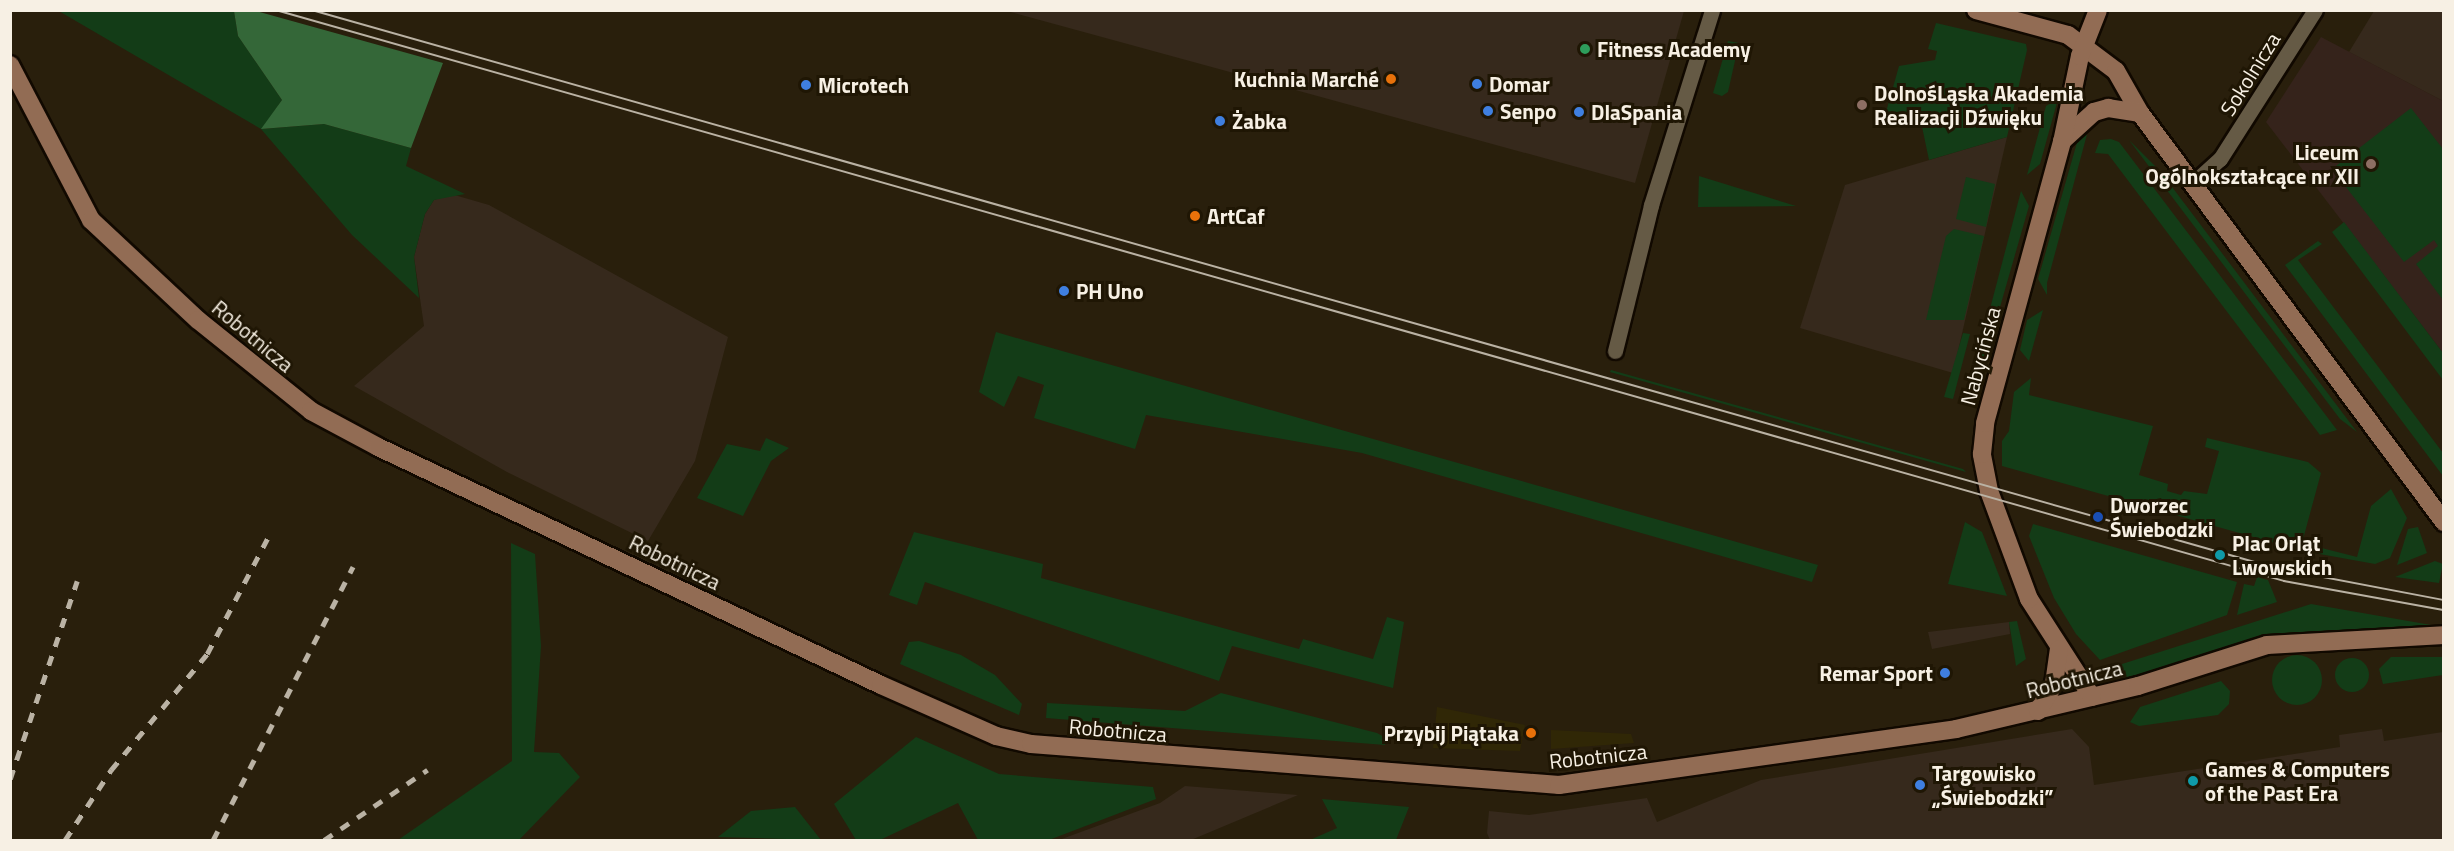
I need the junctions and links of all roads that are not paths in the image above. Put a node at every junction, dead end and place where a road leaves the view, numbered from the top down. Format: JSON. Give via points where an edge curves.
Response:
{"nodes":[{"id":1,"x":1712,"y":10,"type":"edge"},
{"id":2,"x":1976,"y":10,"type":"edge"},
{"id":3,"x":2098,"y":10,"type":"edge"},
{"id":4,"x":2315,"y":10,"type":"edge"},
{"id":5,"x":2085,"y":43,"type":"junction"},
{"id":6,"x":11,"y":66,"type":"edge"},
{"id":7,"x":2140,"y":113,"type":"junction"},
{"id":8,"x":2062,"y":142,"type":"junction"},
{"id":9,"x":2193,"y":183,"type":"junction"},
{"id":10,"x":1615,"y":351,"type":"dead end"},
{"id":11,"x":2444,"y":522,"type":"edge"},
{"id":12,"x":2444,"y":635,"type":"edge"},
{"id":13,"x":2059,"y":649,"type":"junction"},
{"id":14,"x":2092,"y":697,"type":"junction"},
{"id":15,"x":2037,"y":711,"type":"junction"}],
"edges":[{"from":1,"to":10,"type":"street","via":[[1654,194]]},
{"from":2,"to":5,"type":"street"},
{"from":3,"to":5,"type":"street","name":"Nabycińska"},
{"from":4,"to":9,"type":"street","name":"Sokolnicza","via":[[2220,159]]},
{"from":5,"to":7,"type":"street","via":[[2116,71]]},
{"from":5,"to":8,"type":"street","name":"Nabycińska"},
{"from":6,"to":15,"type":"street","name":"Robotnicza","via":[[91,220],[206,327],[311,411],[386,452],[996,736],[1031,744],[1184,758],[1559,785],[1956,729]]},
{"from":7,"to":8,"type":"street","via":[[2108,108],[2094,112]]},
{"from":7,"to":9,"type":"street"},
{"from":8,"to":13,"type":"street","name":"Nabycińska","via":[[1987,415],[1982,454],[2029,599]]},
{"from":9,"to":11,"type":"street"},
{"from":12,"to":14,"type":"street","name":"Robotnicza","via":[[2267,645]]},
{"from":13,"to":14,"type":"street","name":"Nabycińska"},
{"from":13,"to":15,"type":"street","via":[[2054,684]]},
{"from":14,"to":15,"type":"street","name":"Robotnicza"}]}
